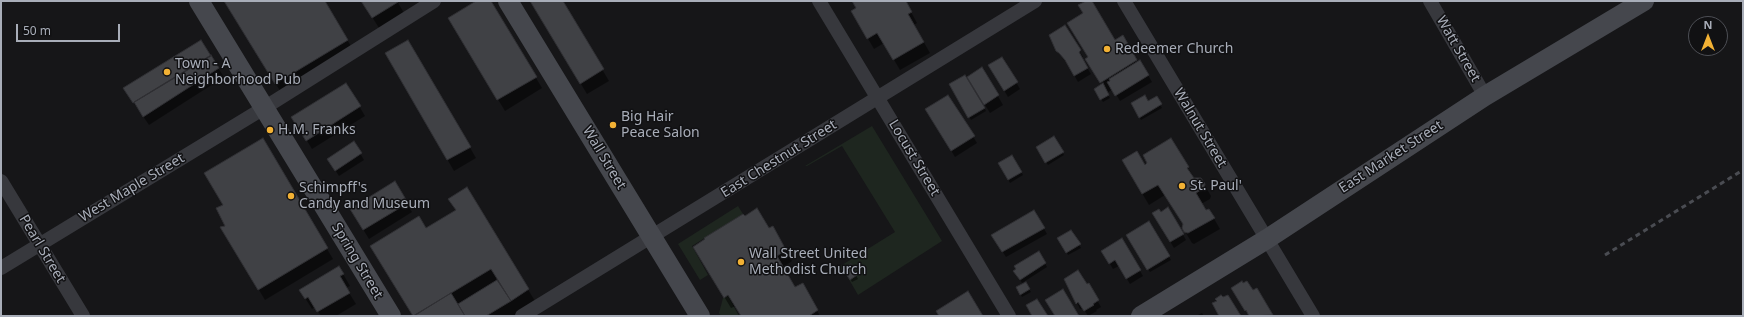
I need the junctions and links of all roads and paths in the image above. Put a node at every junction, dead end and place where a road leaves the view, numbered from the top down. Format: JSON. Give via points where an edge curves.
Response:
{"nodes":[{"id":1,"x":198,"y":1,"type":"edge"},
{"id":2,"x":434,"y":1,"type":"edge"},
{"id":3,"x":508,"y":1,"type":"edge"},
{"id":4,"x":819,"y":1,"type":"edge"},
{"id":5,"x":1035,"y":1,"type":"edge"},
{"id":6,"x":1124,"y":1,"type":"edge"},
{"id":7,"x":1430,"y":1,"type":"edge"},
{"id":8,"x":1644,"y":1,"type":"edge"},
{"id":9,"x":1485,"y":96,"type":"junction"},
{"id":10,"x":877,"y":98,"type":"junction"},
{"id":11,"x":264,"y":108,"type":"junction"},
{"id":12,"x":1,"y":181,"type":"edge"},
{"id":13,"x":651,"y":237,"type":"junction"},
{"id":14,"x":1267,"y":239,"type":"junction"},
{"id":15,"x":39,"y":245,"type":"junction"},
{"id":16,"x":1,"y":268,"type":"edge"},
{"id":17,"x":83,"y":316,"type":"edge"},
{"id":18,"x":391,"y":316,"type":"edge"},
{"id":19,"x":522,"y":316,"type":"edge"},
{"id":20,"x":700,"y":316,"type":"edge"},
{"id":21,"x":1009,"y":316,"type":"edge"},
{"id":22,"x":1141,"y":316,"type":"edge"},
{"id":23,"x":1313,"y":316,"type":"edge"}],
"edges":[{"from":1,"to":11,"type":"main road","name":"Spring Street"},
{"from":2,"to":11,"type":"street","name":"West Maple Street"},
{"from":3,"to":13,"type":"main road","name":"Wall Street"},
{"from":4,"to":10,"type":"street","name":"Locust Street"},
{"from":5,"to":10,"type":"street","name":"East Chestnut Street"},
{"from":6,"to":14,"type":"street","name":"Walnut Street"},
{"from":7,"to":9,"type":"street","name":"Watt Street"},
{"from":8,"to":9,"type":"main road","name":"East Market Street"},
{"from":9,"to":14,"type":"main road","name":"East Market Street"},
{"from":10,"to":13,"type":"street","name":"East Chestnut Street"},
{"from":10,"to":21,"type":"street","name":"Locust Street"},
{"from":11,"to":15,"type":"street","name":"West Maple Street"},
{"from":11,"to":18,"type":"main road","name":"Spring Street"},
{"from":12,"to":15,"type":"street","name":"Pearl Street"},
{"from":13,"to":19,"type":"street","name":"East Chestnut Street"},
{"from":13,"to":20,"type":"main road","name":"Wall Street"},
{"from":14,"to":22,"type":"main road","name":"East Market Street"},
{"from":14,"to":23,"type":"street","name":"Walnut Street"},
{"from":15,"to":16,"type":"street","name":"West Maple Street"},
{"from":15,"to":17,"type":"street","name":"Pearl Street"}]}
